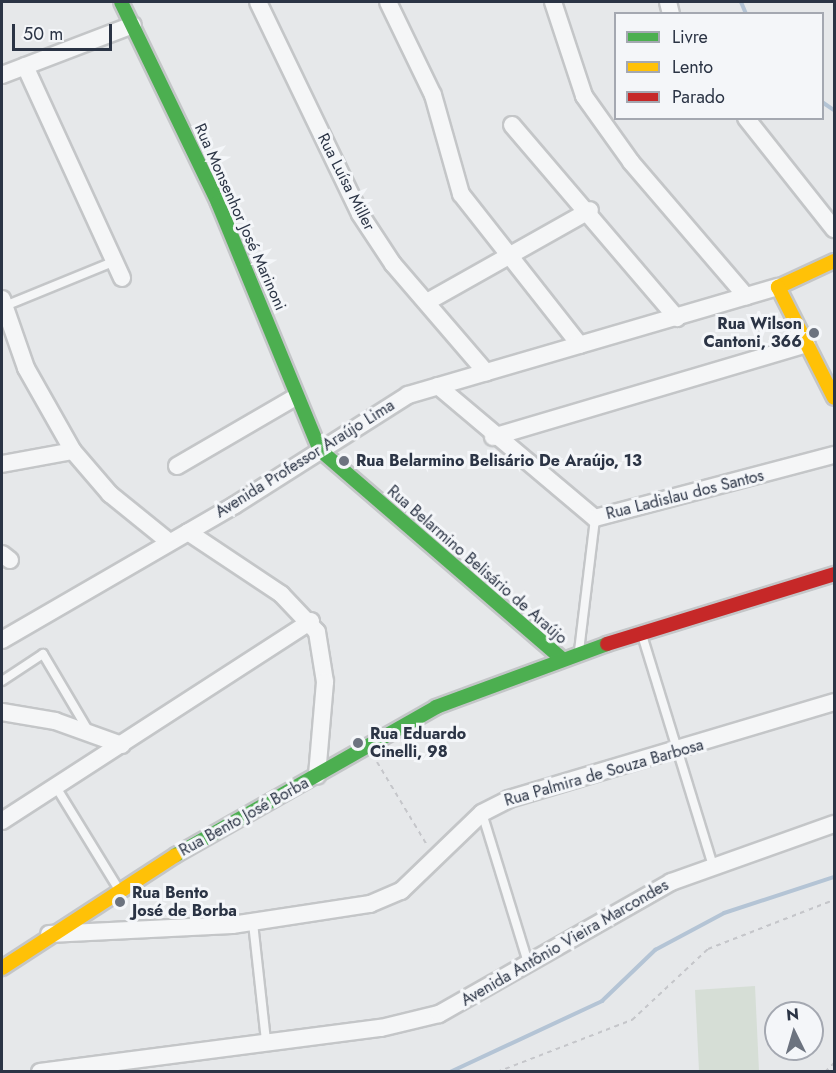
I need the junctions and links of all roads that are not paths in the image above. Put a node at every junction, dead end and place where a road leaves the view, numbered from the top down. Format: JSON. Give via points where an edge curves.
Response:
{"nodes":[{"id":1,"x":121,"y":2,"type":"edge"},
{"id":2,"x":258,"y":2,"type":"edge"},
{"id":3,"x":388,"y":2,"type":"edge"},
{"id":4,"x":553,"y":2,"type":"edge"},
{"id":5,"x":133,"y":25,"type":"junction"},
{"id":6,"x":25,"y":66,"type":"junction"},
{"id":7,"x":2,"y":75,"type":"edge"},
{"id":8,"x":748,"y":120,"type":"edge"},
{"id":9,"x":512,"y":125,"type":"dead end"},
{"id":10,"x":590,"y":210,"type":"junction"},
{"id":11,"x":834,"y":229,"type":"edge"},
{"id":12,"x":509,"y":255,"type":"junction"},
{"id":13,"x":115,"y":261,"type":"junction"},
{"id":14,"x":834,"y":261,"type":"edge"},
{"id":15,"x":122,"y":278,"type":"dead end"},
{"id":16,"x":777,"y":287,"type":"junction"},
{"id":17,"x":746,"y":296,"type":"junction"},
{"id":18,"x":3,"y":302,"type":"edge"},
{"id":19,"x":427,"y":302,"type":"junction"},
{"id":20,"x":677,"y":318,"type":"junction"},
{"id":21,"x":19,"y":343,"type":"junction"},
{"id":22,"x":806,"y":344,"type":"junction"},
{"id":23,"x":2,"y":345,"type":"edge"},
{"id":24,"x":580,"y":345,"type":"junction"},
{"id":25,"x":486,"y":372,"type":"junction"},
{"id":26,"x":438,"y":386,"type":"junction"},
{"id":27,"x":294,"y":398,"type":"junction"},
{"id":28,"x":834,"y":398,"type":"edge"},
{"id":29,"x":493,"y":437,"type":"junction"},
{"id":30,"x":320,"y":450,"type":"junction"},
{"id":31,"x":73,"y":451,"type":"junction"},
{"id":32,"x":834,"y":455,"type":"edge"},
{"id":33,"x":2,"y":464,"type":"edge"},
{"id":34,"x":177,"y":466,"type":"dead end"},
{"id":35,"x":595,"y":518,"type":"junction"},
{"id":36,"x":188,"y":532,"type":"junction"},
{"id":37,"x":168,"y":541,"type":"junction"},
{"id":38,"x":834,"y":574,"type":"edge"},
{"id":39,"x":310,"y":621,"type":"junction"},
{"id":40,"x":640,"y":632,"type":"junction"},
{"id":41,"x":2,"y":640,"type":"edge"},
{"id":42,"x":579,"y":652,"type":"junction"},
{"id":43,"x":561,"y":658,"type":"junction"},
{"id":44,"x":2,"y":681,"type":"edge"},
{"id":45,"x":834,"y":702,"type":"edge"},
{"id":46,"x":2,"y":712,"type":"edge"},
{"id":47,"x":88,"y":730,"type":"junction"},
{"id":48,"x":122,"y":745,"type":"junction"},
{"id":49,"x":678,"y":752,"type":"junction"},
{"id":50,"x":317,"y":776,"type":"junction"},
{"id":51,"x":56,"y":787,"type":"junction"},
{"id":52,"x":482,"y":813,"type":"junction"},
{"id":53,"x":2,"y":821,"type":"edge"},
{"id":54,"x":834,"y":824,"type":"edge"},
{"id":55,"x":712,"y":863,"type":"junction"},
{"id":56,"x":118,"y":888,"type":"junction"},
{"id":57,"x":253,"y":923,"type":"junction"},
{"id":58,"x":45,"y":934,"type":"junction"},
{"id":59,"x":529,"y":966,"type":"junction"},
{"id":60,"x":2,"y":968,"type":"edge"},
{"id":61,"x":266,"y":1041,"type":"junction"},
{"id":62,"x":40,"y":1071,"type":"edge"}],
"edges":[{"from":1,"to":5,"type":"street","name":"Rua Monsenhor José Marinoni"},
{"from":2,"to":19,"type":"street","name":"Rua Luísa Miller","via":[[360,214]]},
{"from":3,"to":12,"type":"street","via":[[433,95],[461,194]]},
{"from":4,"to":17,"type":"street","via":[[584,96],[631,162]]},
{"from":5,"to":6,"type":"street"},
{"from":5,"to":27,"type":"street","name":"Rua Monsenhor José Marinoni","via":[[243,261]]},
{"from":6,"to":7,"type":"street"},
{"from":6,"to":13,"type":"street"},
{"from":8,"to":11,"type":"street"},
{"from":9,"to":10,"type":"street"},
{"from":10,"to":12,"type":"street"},
{"from":10,"to":20,"type":"street"},
{"from":12,"to":19,"type":"street"},
{"from":12,"to":24,"type":"street"},
{"from":13,"to":15,"type":"street"},
{"from":13,"to":18,"type":"lane"},
{"from":14,"to":16,"type":"street","name":"Avenida Professor Araújo Lima"},
{"from":16,"to":17,"type":"street","name":"Avenida Professor Araújo Lima"},
{"from":16,"to":22,"type":"street"},
{"from":17,"to":20,"type":"street","name":"Avenida Professor Araújo Lima"},
{"from":18,"to":21,"type":"street"},
{"from":19,"to":25,"type":"street","name":"Rua Luísa Miller"},
{"from":20,"to":24,"type":"street","name":"Avenida Professor Araújo Lima"},
{"from":21,"to":23,"type":"street"},
{"from":21,"to":31,"type":"street","via":[[35,387]]},
{"from":22,"to":28,"type":"street"},
{"from":22,"to":29,"type":"street"},
{"from":24,"to":25,"type":"street","name":"Avenida Professor Araújo Lima"},
{"from":25,"to":26,"type":"street","name":"Avenida Professor Araújo Lima"},
{"from":26,"to":29,"type":"street","name":"Rua Ladislau dos Santos"},
{"from":26,"to":30,"type":"street","name":"Avenida Professor Araújo Lima","via":[[390,404]]},
{"from":27,"to":30,"type":"street","name":"Rua Monsenhor José Marinoni"},
{"from":27,"to":34,"type":"street"},
{"from":29,"to":35,"type":"street","name":"Rua Ladislau dos Santos"},
{"from":30,"to":36,"type":"street","name":"Avenida Professor Araújo Lima"},
{"from":30,"to":43,"type":"street","name":"Rua Belarmino Belisário de Araújo"},
{"from":31,"to":33,"type":"street"},
{"from":31,"to":37,"type":"street","via":[[110,494]]},
{"from":32,"to":35,"type":"street","name":"Rua Ladislau dos Santos"},
{"from":35,"to":42,"type":"lane"},
{"from":36,"to":37,"type":"street","name":"Avenida Professor Araújo Lima"},
{"from":36,"to":39,"type":"street","name":"Rua Bento José Borba","via":[[281,594]]},
{"from":37,"to":41,"type":"street","name":"Avenida Professor Araújo Lima"},
{"from":38,"to":40,"type":"street","name":"Rua Belarmino Belisário de Araújo"},
{"from":39,"to":48,"type":"street"},
{"from":39,"to":50,"type":"street","name":"Rua Bento José Borba","via":[[324,665]]},
{"from":40,"to":42,"type":"street","name":"Rua Belarmino Belisário de Araújo"},
{"from":40,"to":49,"type":"lane"},
{"from":42,"to":43,"type":"street","name":"Rua Belarmino Belisário de Araújo"},
{"from":43,"to":50,"type":"street","via":[[436,707]]},
{"from":44,"to":47,"type":"lane","via":[[44,654]]},
{"from":45,"to":49,"type":"street","name":"Rua Palmira de Souza Barbosa"},
{"from":46,"to":47,"type":"street"},
{"from":47,"to":48,"type":"street"},
{"from":48,"to":51,"type":"street"},
{"from":49,"to":52,"type":"street","name":"Rua Palmira de Souza Barbosa","via":[[519,796]]},
{"from":49,"to":55,"type":"lane"},
{"from":50,"to":56,"type":"street","name":"Rua Bento José Borba"},
{"from":51,"to":53,"type":"street"},
{"from":51,"to":56,"type":"lane"},
{"from":52,"to":57,"type":"street","name":"Rua Palmira de Souza Barbosa","via":[[436,860],[385,900]]},
{"from":52,"to":59,"type":"lane"},
{"from":54,"to":55,"type":"street","name":"Avenida Antônio Vieira Marcondes"},
{"from":55,"to":59,"type":"street","name":"Avenida Antônio Vieira Marcondes","via":[[671,882]]},
{"from":56,"to":58,"type":"street","name":"Rua Bento José Borba"},
{"from":57,"to":58,"type":"street","name":"Rua Palmira de Souza Barbosa"},
{"from":57,"to":61,"type":"lane"},
{"from":58,"to":60,"type":"street","name":"Rua Bento José Borba"},
{"from":59,"to":61,"type":"street","name":"Avenida Antônio Vieira Marcondes","via":[[414,1021]]},
{"from":61,"to":62,"type":"street","name":"Avenida Antônio Vieira Marcondes"}]}
